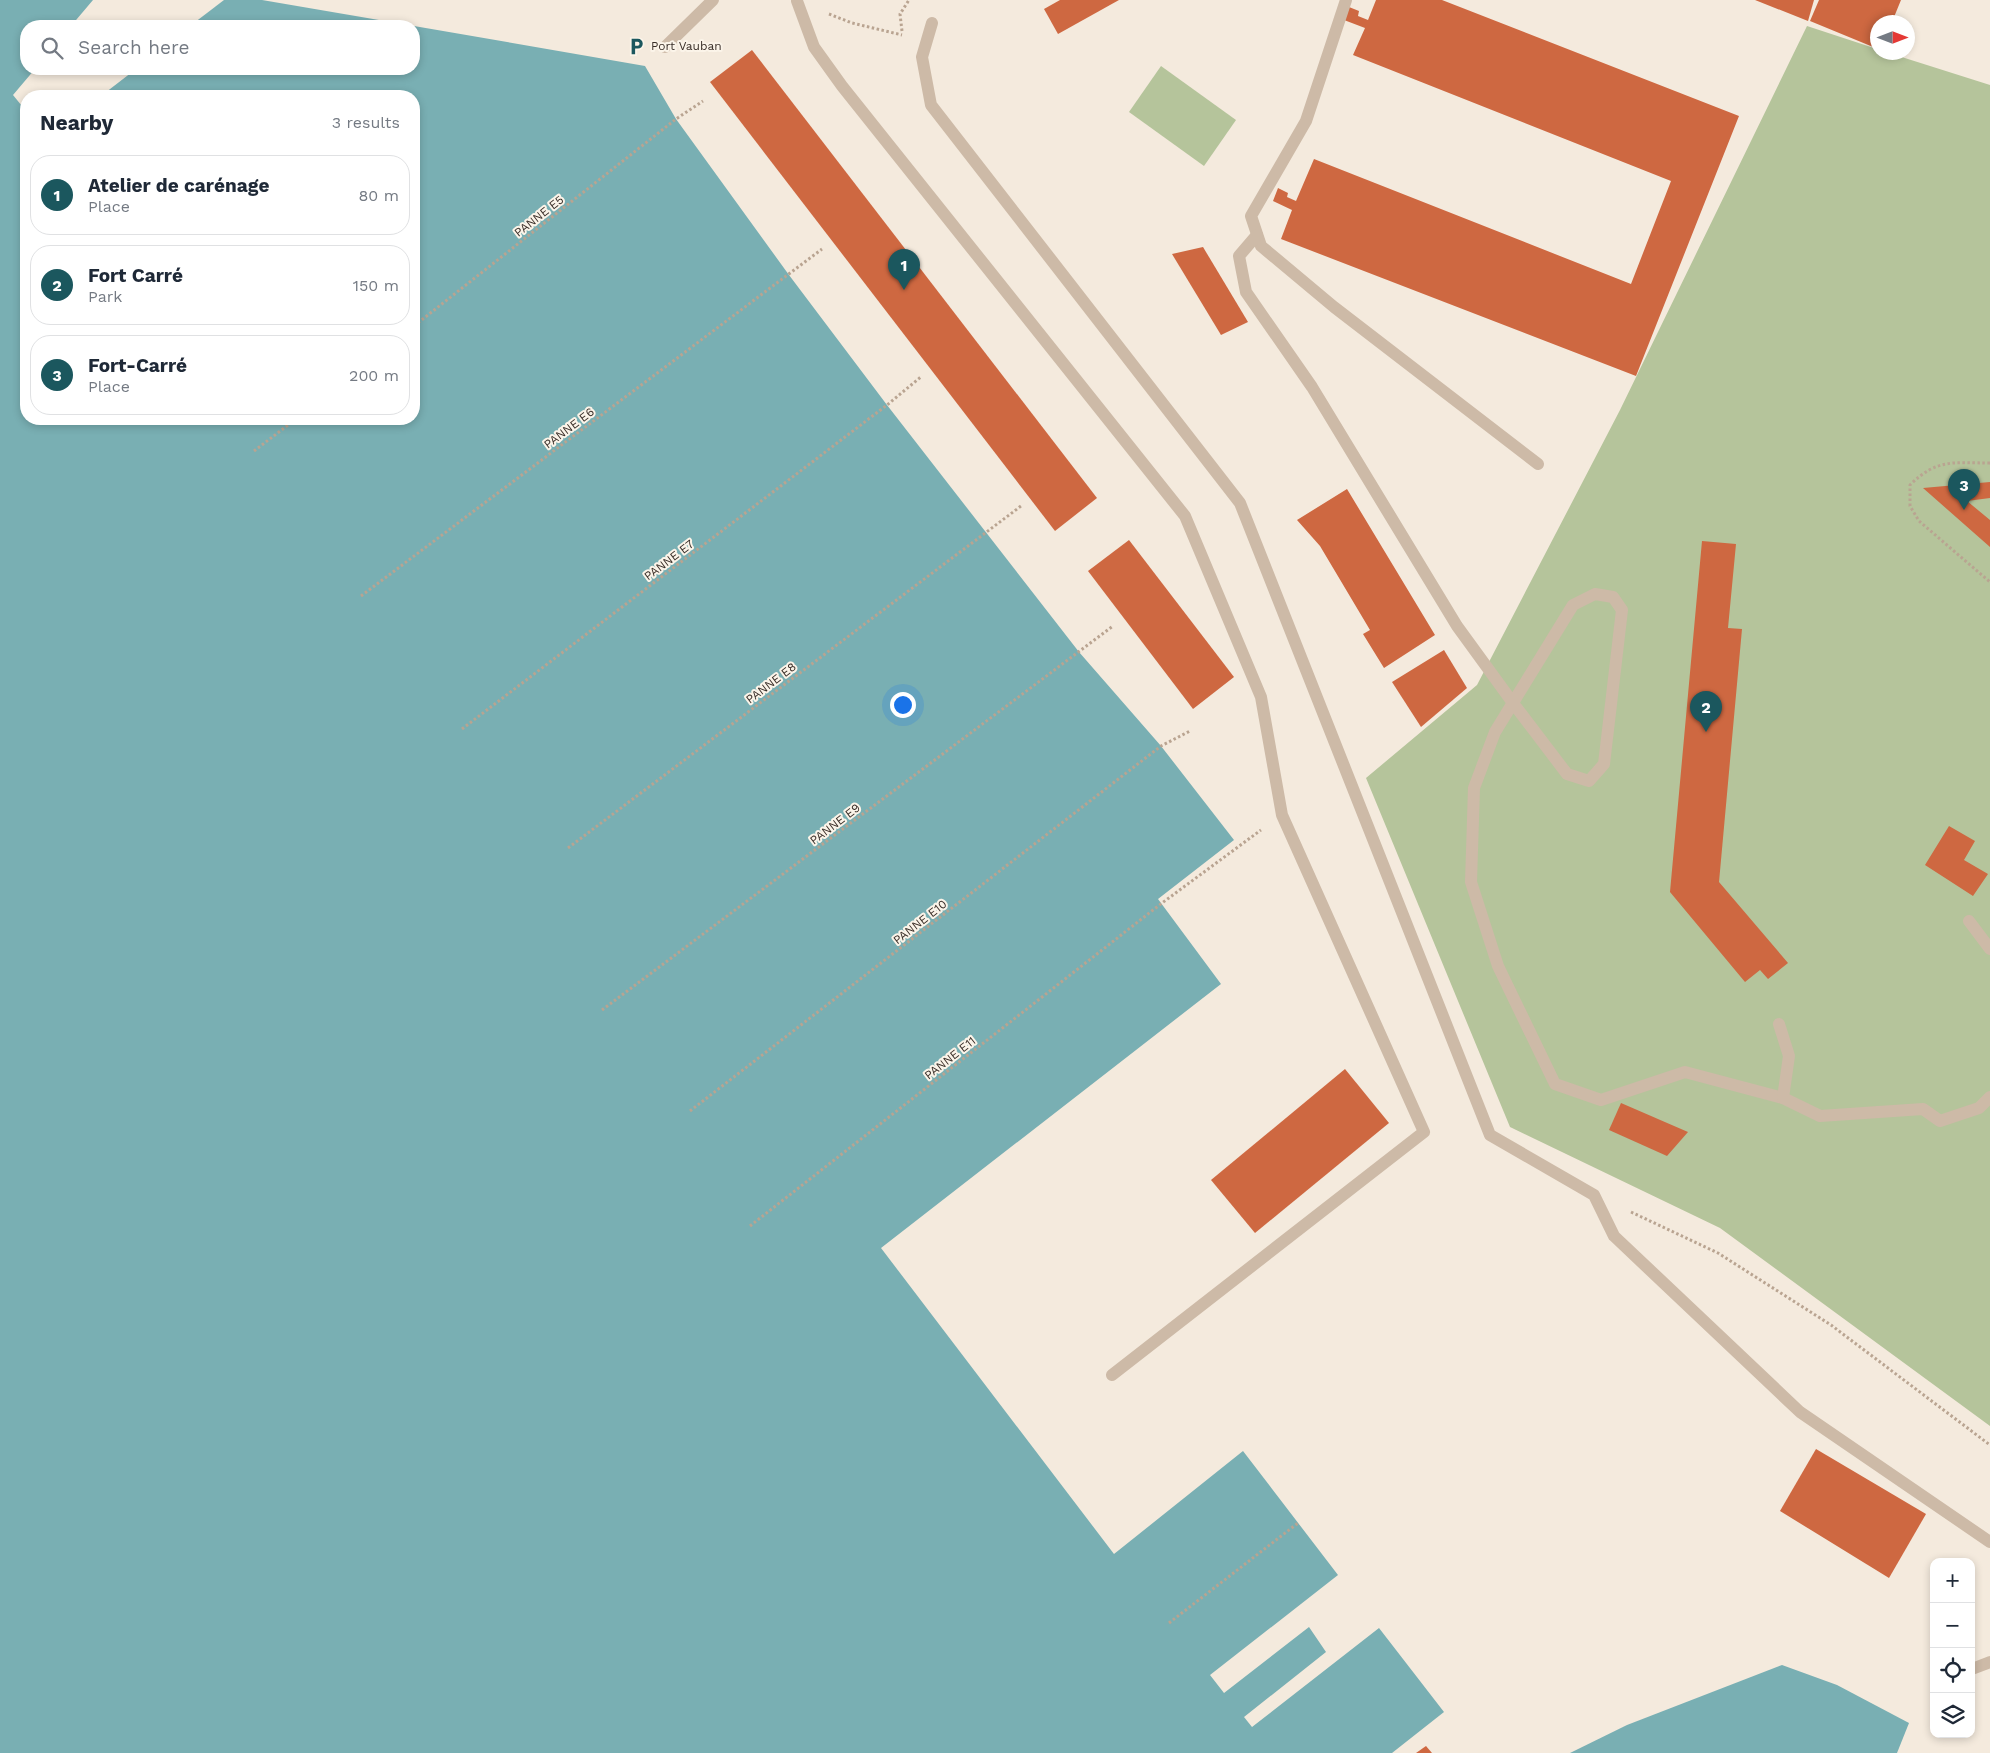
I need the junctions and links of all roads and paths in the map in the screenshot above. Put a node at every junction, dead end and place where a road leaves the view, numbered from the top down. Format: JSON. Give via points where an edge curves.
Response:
{"nodes":[{"id":1,"x":713,"y":0,"type":"edge"},
{"id":2,"x":794,"y":0,"type":"edge"},
{"id":3,"x":1346,"y":0,"type":"edge"},
{"id":4,"x":852,"y":23,"type":"dead end"},
{"id":5,"x":932,"y":24,"type":"dead end"},
{"id":6,"x":902,"y":35,"type":"dead end"},
{"id":7,"x":666,"y":47,"type":"dead end"},
{"id":8,"x":703,"y":101,"type":"dead end"},
{"id":9,"x":1257,"y":235,"type":"junction"},
{"id":10,"x":822,"y":249,"type":"dead end"},
{"id":11,"x":420,"y":321,"type":"edge"},
{"id":12,"x":922,"y":376,"type":"dead end"},
{"id":13,"x":288,"y":425,"type":"edge"},
{"id":14,"x":254,"y":451,"type":"dead end"},
{"id":15,"x":1990,"y":463,"type":"edge"},
{"id":16,"x":1538,"y":464,"type":"dead end"},
{"id":17,"x":1021,"y":506,"type":"dead end"},
{"id":18,"x":1990,"y":582,"type":"edge"},
{"id":19,"x":361,"y":596,"type":"dead end"},
{"id":20,"x":1114,"y":626,"type":"dead end"},
{"id":21,"x":1513,"y":703,"type":"junction"},
{"id":22,"x":462,"y":729,"type":"dead end"},
{"id":23,"x":1190,"y":731,"type":"dead end"},
{"id":24,"x":1282,"y":816,"type":"junction"},
{"id":25,"x":568,"y":848,"type":"dead end"},
{"id":26,"x":1969,"y":921,"type":"dead end"},
{"id":27,"x":1990,"y":949,"type":"edge"},
{"id":28,"x":602,"y":1010,"type":"dead end"},
{"id":29,"x":1779,"y":1024,"type":"dead end"},
{"id":30,"x":1990,"y":1097,"type":"edge"},
{"id":31,"x":1783,"y":1098,"type":"junction"},
{"id":32,"x":690,"y":1111,"type":"dead end"},
{"id":33,"x":1594,"y":1195,"type":"junction"},
{"id":34,"x":750,"y":1226,"type":"dead end"},
{"id":35,"x":1112,"y":1375,"type":"dead end"},
{"id":36,"x":1990,"y":1445,"type":"edge"},
{"id":37,"x":1298,"y":1523,"type":"dead end"},
{"id":38,"x":1990,"y":1542,"type":"edge"},
{"id":39,"x":1169,"y":1623,"type":"dead end"},
{"id":40,"x":1990,"y":1662,"type":"edge"},
{"id":41,"x":1975,"y":1668,"type":"edge"}],
"edges":[{"from":1,"to":7,"type":"lane"},
{"from":2,"to":24,"type":"lane","via":[[814,47],[842,86],[1185,516],[1261,697]]},
{"from":3,"to":9,"type":"lane","via":[[1306,121],[1251,216]]},
{"from":4,"to":6,"type":"path"},
{"from":5,"to":33,"type":"lane","via":[[922,57],[931,105],[1240,503],[1490,1135]]},
{"from":8,"to":11,"type":"path","name":"PANNE E5"},
{"from":9,"to":16,"type":"lane","via":[[1261,246],[1334,307]]},
{"from":9,"to":21,"type":"lane","via":[[1238,256],[1246,292],[1312,387],[1457,626]]},
{"from":10,"to":19,"type":"path","name":"PANNE E6"},
{"from":12,"to":22,"type":"path","name":"PANNE E7"},
{"from":13,"to":14,"type":"path"},
{"from":15,"to":18,"type":"path","via":[[1934,466],[1910,485],[1910,506],[1919,521]]},
{"from":17,"to":25,"type":"path","name":"PANNE E8"},
{"from":20,"to":28,"type":"path","name":"PANNE E9"},
{"from":21,"to":21,"type":"lane","via":[[1574,605],[1595,594],[1613,597],[1622,610],[1604,764],[1588,781],[1568,774]]},
{"from":21,"to":31,"type":"lane","via":[[1495,732],[1474,788],[1471,882],[1498,966],[1556,1084],[1601,1100],[1685,1072]]},
{"from":23,"to":32,"type":"path","name":"PANNE E10","via":[[1161,746]]},
{"from":24,"to":34,"type":"path","name":"PANNE E11","via":[[1162,903]]},
{"from":24,"to":35,"type":"lane","via":[[1424,1132]]},
{"from":26,"to":27,"type":"lane"},
{"from":29,"to":31,"type":"lane","via":[[1789,1056]]},
{"from":30,"to":31,"type":"lane","via":[[1979,1108],[1940,1120],[1923,1109],[1820,1116]]},
{"from":33,"to":36,"type":"path","via":[[1718,1253],[1831,1325]]},
{"from":33,"to":38,"type":"lane","via":[[1614,1236],[1800,1412]]},
{"from":37,"to":39,"type":"path"},
{"from":40,"to":41,"type":"lane"}]}
